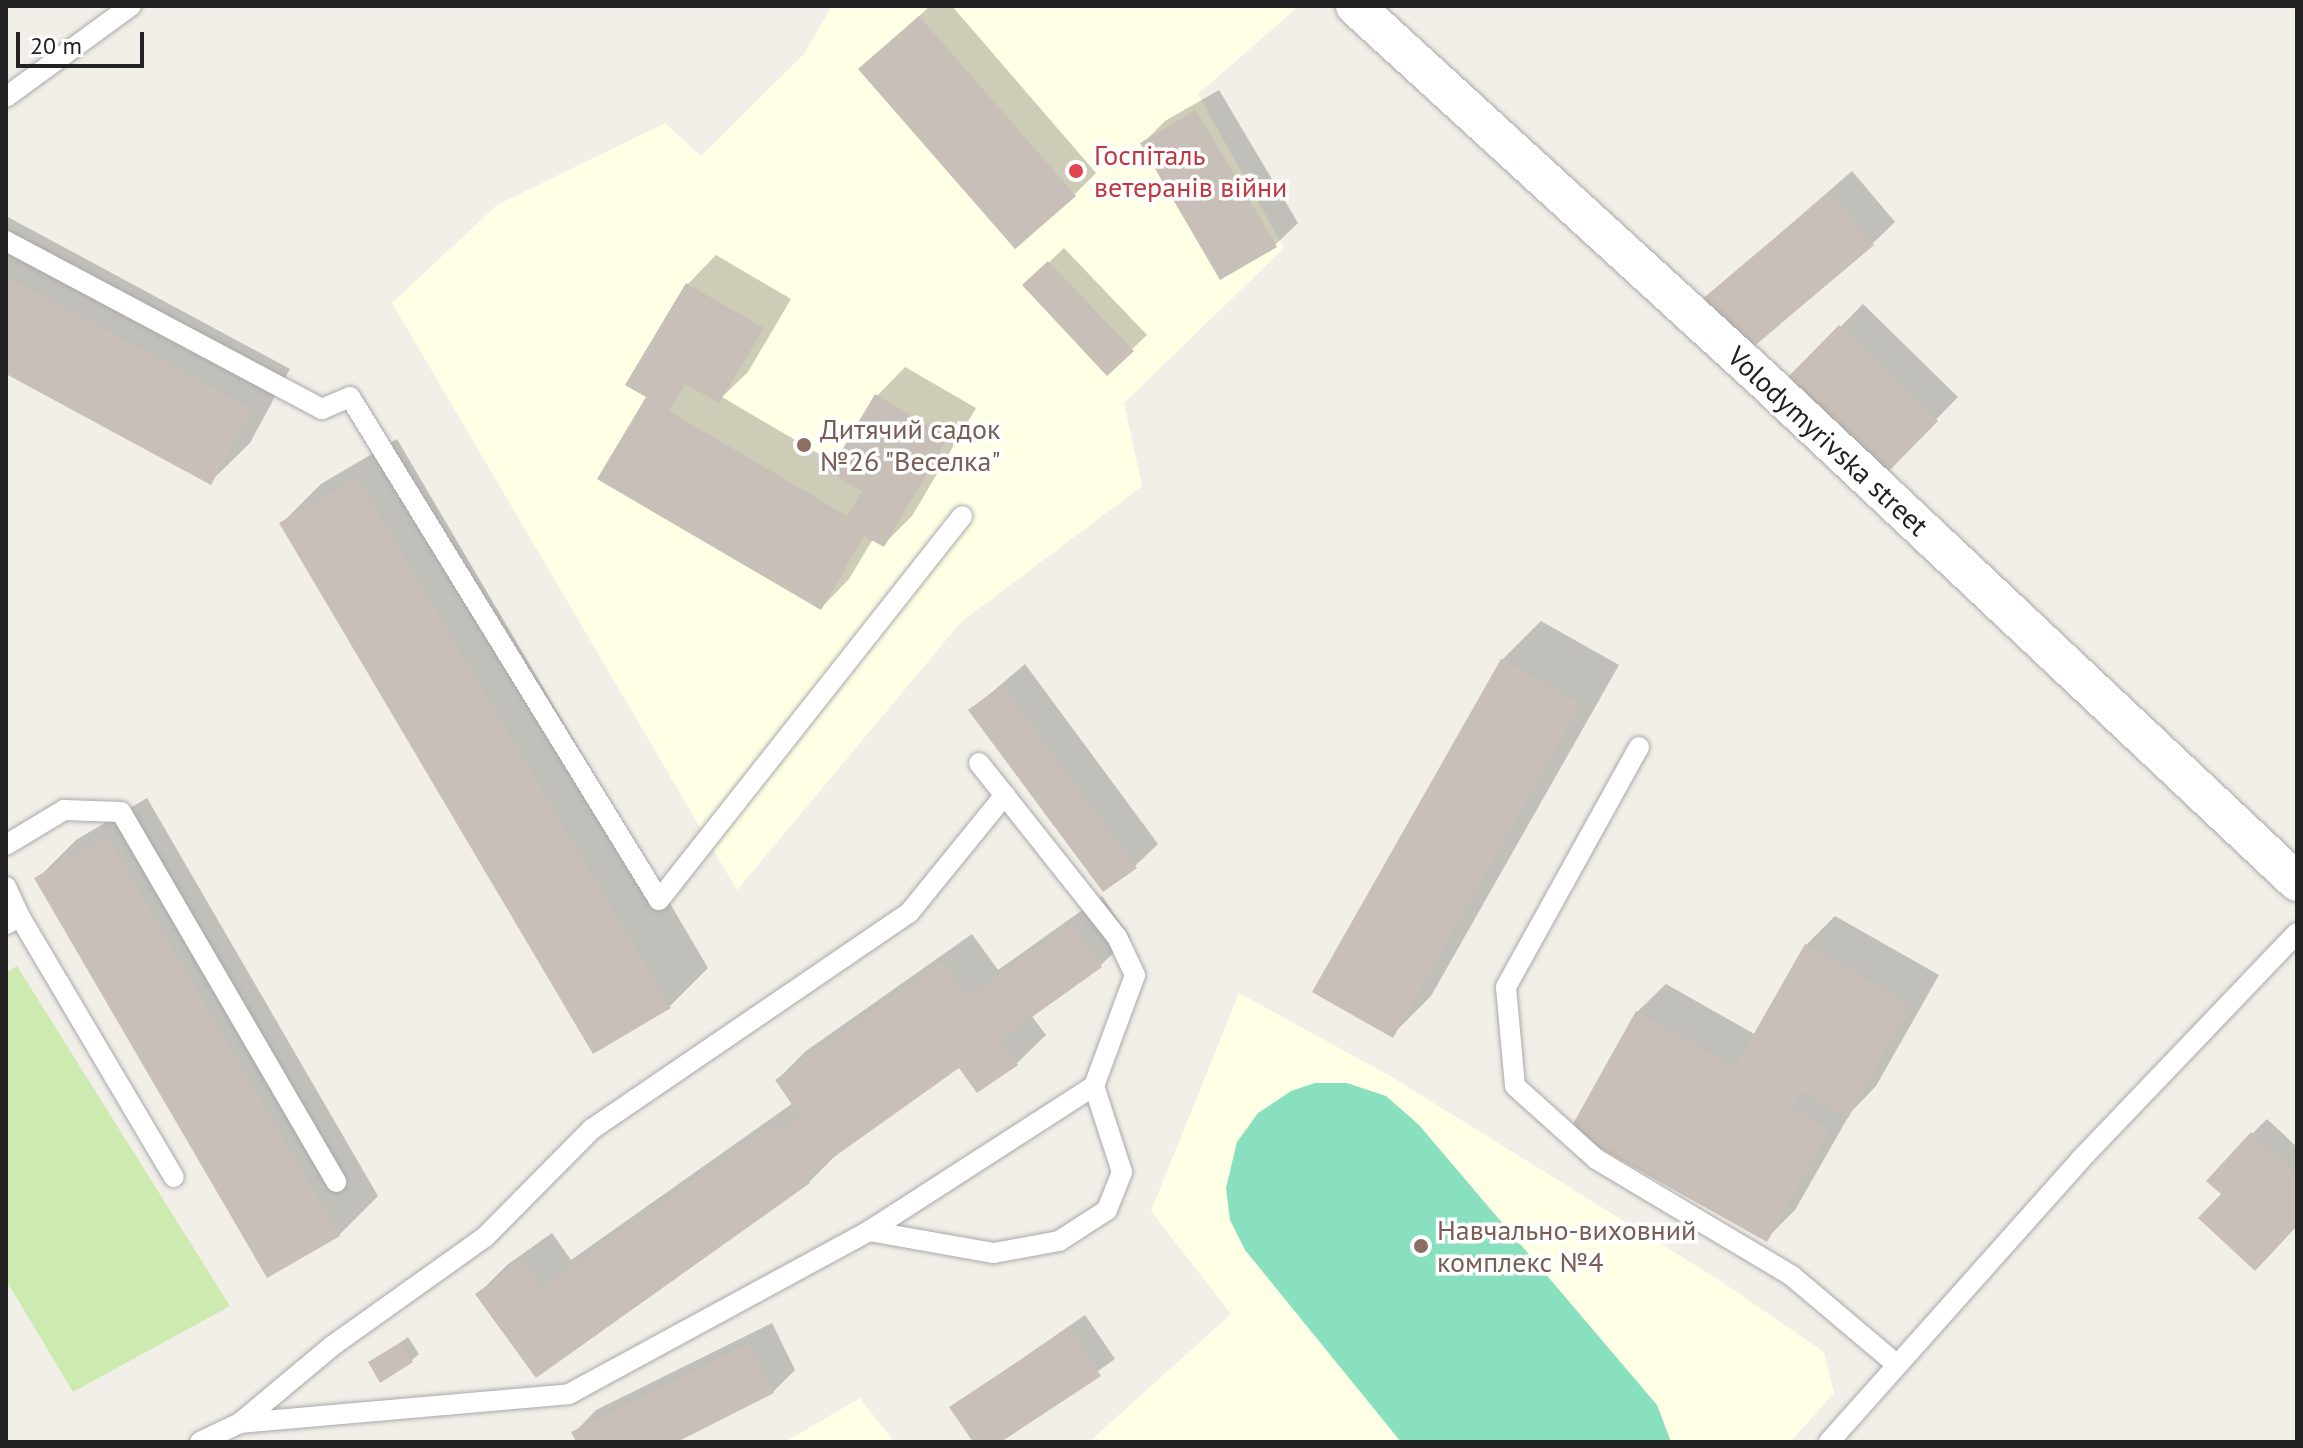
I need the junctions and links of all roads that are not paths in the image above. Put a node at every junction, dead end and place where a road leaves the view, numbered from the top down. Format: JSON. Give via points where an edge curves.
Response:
{"nodes":[{"id":1,"x":131,"y":6,"type":"edge"},
{"id":2,"x":1355,"y":6,"type":"edge"},
{"id":3,"x":6,"y":97,"type":"edge"},
{"id":4,"x":6,"y":241,"type":"edge"},
{"id":5,"x":962,"y":516,"type":"dead end"},
{"id":6,"x":1639,"y":747,"type":"dead end"},
{"id":7,"x":979,"y":763,"type":"dead end"},
{"id":8,"x":1005,"y":795,"type":"junction"},
{"id":9,"x":6,"y":845,"type":"edge"},
{"id":10,"x":2297,"y":882,"type":"edge"},
{"id":11,"x":6,"y":887,"type":"edge"},
{"id":12,"x":13,"y":921,"type":"edge"},
{"id":13,"x":2297,"y":933,"type":"edge"},
{"id":14,"x":1094,"y":1086,"type":"junction"},
{"id":15,"x":174,"y":1177,"type":"dead end"},
{"id":16,"x":336,"y":1182,"type":"dead end"},
{"id":17,"x":869,"y":1231,"type":"junction"},
{"id":18,"x":1895,"y":1363,"type":"junction"},
{"id":19,"x":240,"y":1423,"type":"junction"},
{"id":20,"x":200,"y":1442,"type":"edge"},
{"id":21,"x":1829,"y":1442,"type":"edge"}],
"edges":[{"from":1,"to":3,"type":"lane"},
{"from":2,"to":10,"type":"street","name":"Volodymyrivska street","via":[[1767,383]]},
{"from":4,"to":5,"type":"lane","via":[[322,409],[350,397],[659,900]]},
{"from":6,"to":18,"type":"lane","via":[[1506,987],[1515,1086],[1596,1159],[1792,1276]]},
{"from":7,"to":8,"type":"lane"},
{"from":8,"to":14,"type":"lane","via":[[1117,937],[1135,975]]},
{"from":8,"to":19,"type":"lane","via":[[909,913],[592,1129],[485,1237],[332,1346]]},
{"from":9,"to":16,"type":"lane","via":[[64,810],[121,812]]},
{"from":11,"to":12,"type":"lane"},
{"from":12,"to":15,"type":"lane"},
{"from":13,"to":18,"type":"lane"},
{"from":14,"to":17,"type":"lane"},
{"from":14,"to":17,"type":"lane","via":[[1122,1172],[1107,1210],[1059,1241],[994,1253]]},
{"from":17,"to":19,"type":"lane","via":[[569,1394]]},
{"from":18,"to":21,"type":"lane"},
{"from":19,"to":20,"type":"lane"}]}
